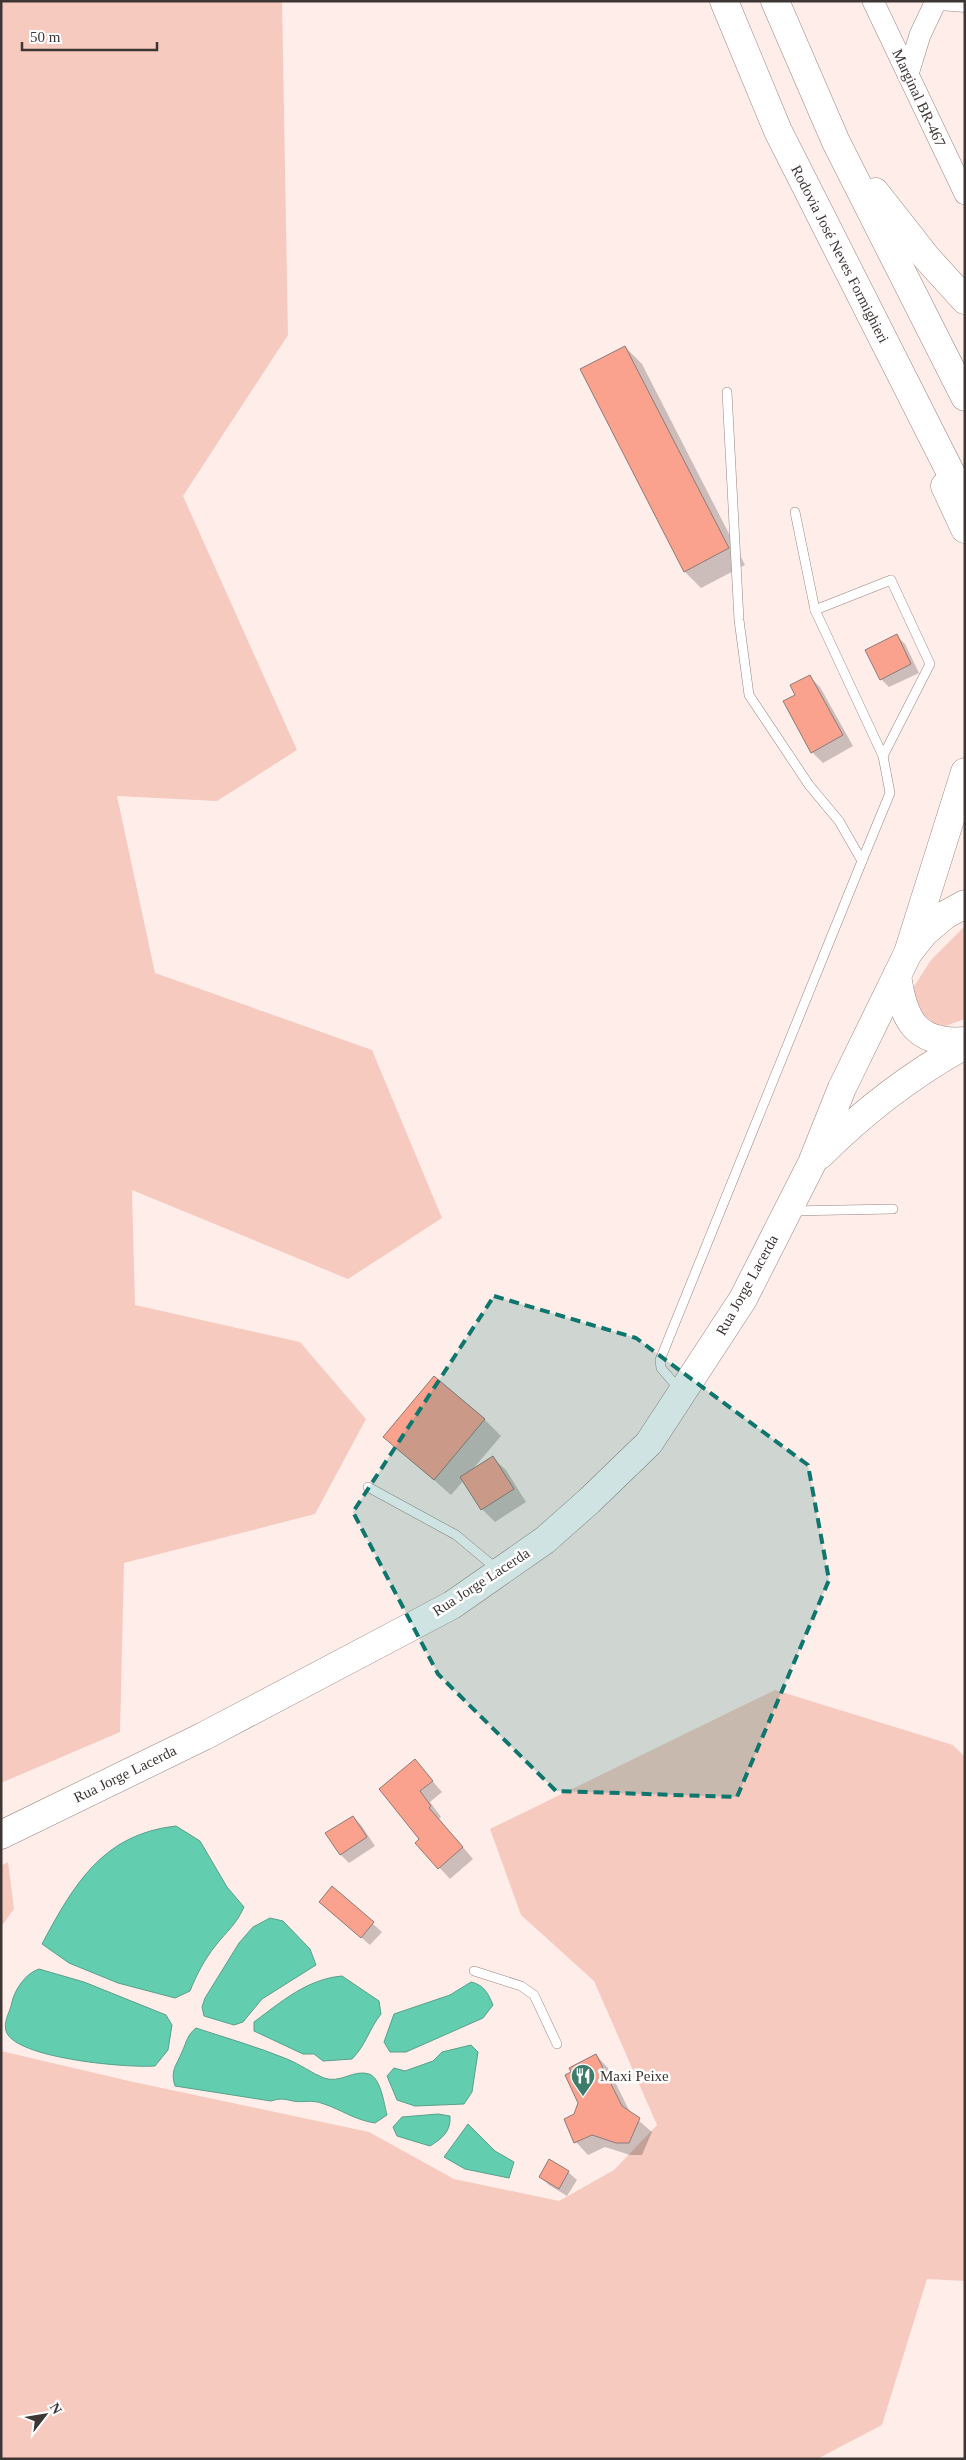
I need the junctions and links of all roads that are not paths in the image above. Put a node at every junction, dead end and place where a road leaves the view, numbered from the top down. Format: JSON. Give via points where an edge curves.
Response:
{"nodes":[{"id":1,"x":724,"y":1,"type":"edge"},
{"id":2,"x":775,"y":1,"type":"edge"},
{"id":3,"x":873,"y":1,"type":"edge"},
{"id":4,"x":936,"y":1,"type":"edge"},
{"id":5,"x":940,"y":1,"type":"edge"},
{"id":6,"x":965,"y":3,"type":"edge"},
{"id":7,"x":908,"y":74,"type":"junction"},
{"id":8,"x":778,"y":131,"type":"junction"},
{"id":9,"x":836,"y":142,"type":"junction"},
{"id":10,"x":965,"y":194,"type":"edge"},
{"id":11,"x":965,"y":300,"type":"edge"},
{"id":12,"x":727,"y":392,"type":"dead end"},
{"id":13,"x":965,"y":397,"type":"edge"},
{"id":14,"x":965,"y":502,"type":"edge"},
{"id":15,"x":795,"y":512,"type":"dead end"},
{"id":16,"x":965,"y":528,"type":"edge"},
{"id":17,"x":815,"y":610,"type":"junction"},
{"id":18,"x":883,"y":756,"type":"junction"},
{"id":19,"x":965,"y":772,"type":"edge"},
{"id":20,"x":862,"y":861,"type":"junction"},
{"id":21,"x":965,"y":904,"type":"edge"},
{"id":22,"x":902,"y":964,"type":"junction"},
{"id":23,"x":965,"y":1040,"type":"edge"},
{"id":24,"x":965,"y":1045,"type":"edge"},
{"id":25,"x":812,"y":1164,"type":"junction"},
{"id":26,"x":893,"y":1209,"type":"dead end"},
{"id":27,"x":788,"y":1211,"type":"junction"},
{"id":28,"x":683,"y":1393,"type":"junction"},
{"id":29,"x":368,"y":1487,"type":"dead end"},
{"id":30,"x":501,"y":1572,"type":"junction"},
{"id":31,"x":1,"y":1835,"type":"edge"},
{"id":32,"x":474,"y":1971,"type":"dead end"},
{"id":33,"x":557,"y":2044,"type":"dead end"}],
"edges":[{"from":1,"to":8,"type":"main road","name":"Rodovia José Neves Formighieri"},
{"from":2,"to":9,"type":"main road"},
{"from":3,"to":7,"type":"street","name":"Marginal BR-467"},
{"from":4,"to":7,"type":"street","via":[[920,35]]},
{"from":5,"to":6,"type":"street"},
{"from":7,"to":10,"type":"street","name":"Marginal BR-467"},
{"from":8,"to":14,"type":"main road","name":"Rodovia José Neves Formighieri"},
{"from":8,"to":16,"type":"main road"},
{"from":9,"to":11,"type":"main road","via":[[920,250]]},
{"from":9,"to":13,"type":"main road"},
{"from":12,"to":20,"type":"lane","via":[[739,620],[749,695],[809,785],[839,821]]},
{"from":15,"to":17,"type":"lane"},
{"from":17,"to":18,"type":"lane"},
{"from":17,"to":18,"type":"lane","via":[[892,580],[930,664]]},
{"from":18,"to":20,"type":"lane","via":[[889,797]]},
{"from":19,"to":22,"type":"main road"},
{"from":20,"to":28,"type":"lane","via":[[660,1360],[660,1368]]},
{"from":21,"to":22,"type":"main road","via":[[925,932]]},
{"from":22,"to":23,"type":"main road","via":[[900,1002],[909,1020],[925,1036],[947,1042]]},
{"from":22,"to":25,"type":"main road","name":"Rua Jorge Lacerda","via":[[842,1088]]},
{"from":24,"to":25,"type":"main road","name":"Rua Jorge Lacerda","via":[[888,1095]]},
{"from":25,"to":27,"type":"main road","name":"Rua Jorge Lacerda"},
{"from":26,"to":27,"type":"lane"},
{"from":27,"to":28,"type":"main road","name":"Rua Jorge Lacerda","via":[[743,1299]]},
{"from":28,"to":30,"type":"main road","name":"Rua Jorge Lacerda","via":[[649,1443],[545,1540]]},
{"from":29,"to":30,"type":"lane","via":[[456,1534]]},
{"from":30,"to":31,"type":"main road","name":"Rua Jorge Lacerda","via":[[452,1605],[204,1736]]},
{"from":32,"to":33,"type":"lane","via":[[521,1986],[534,1995]]}]}
